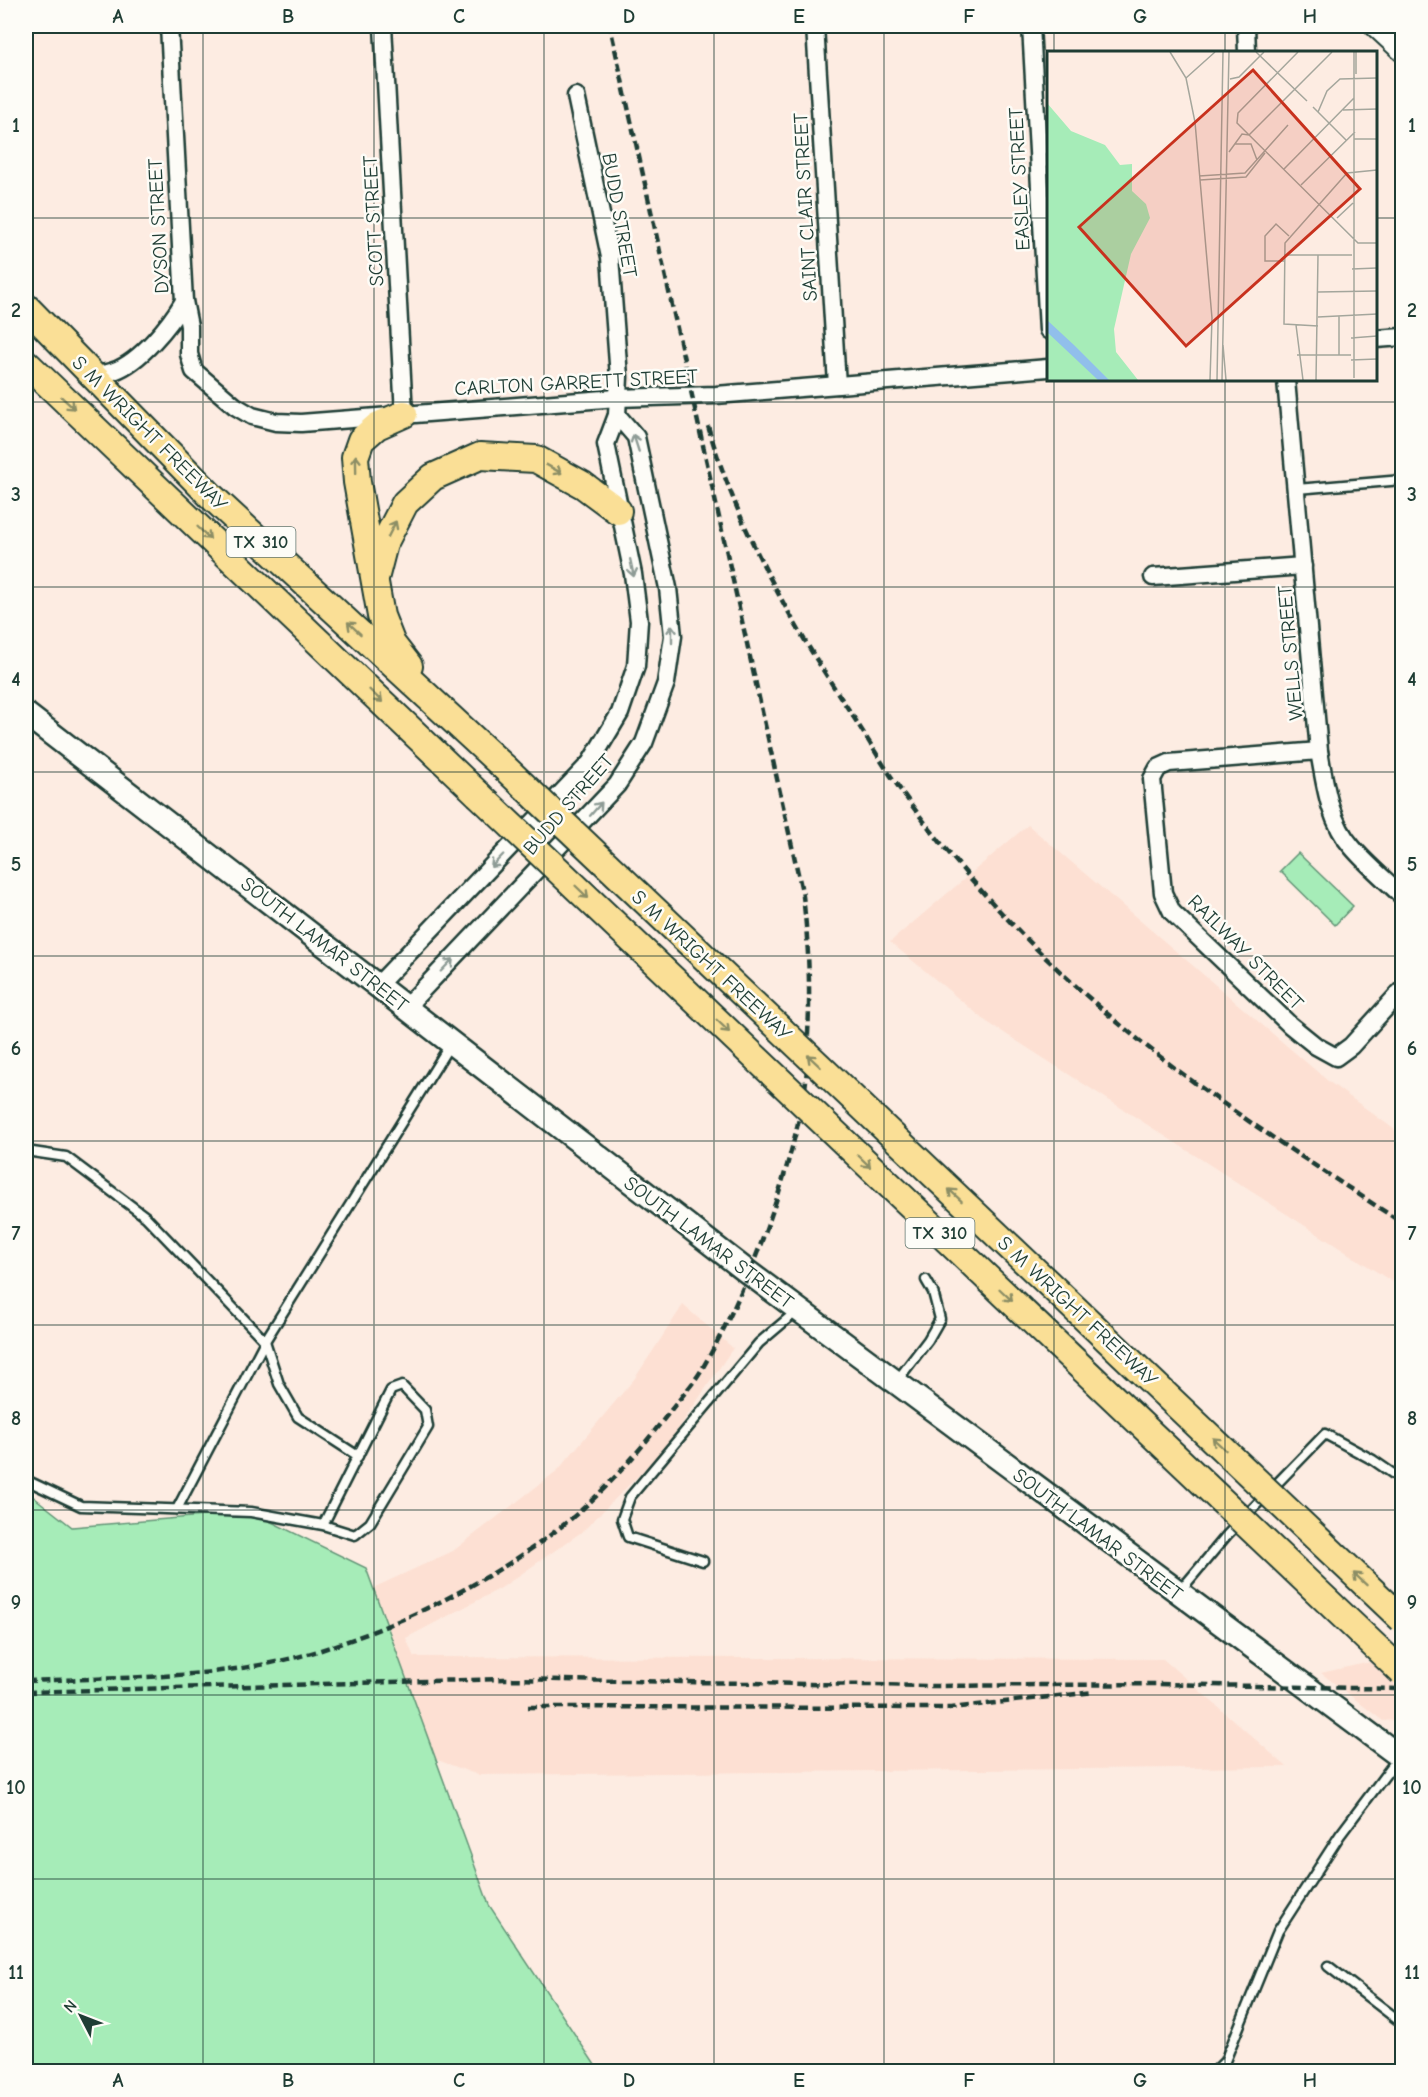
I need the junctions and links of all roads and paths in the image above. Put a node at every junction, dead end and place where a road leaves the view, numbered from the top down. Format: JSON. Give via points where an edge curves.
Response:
{"nodes":[{"id":1,"x":169,"y":26,"type":"edge"},
{"id":2,"x":383,"y":26,"type":"edge"},
{"id":3,"x":815,"y":26,"type":"edge"},
{"id":4,"x":1032,"y":26,"type":"edge"},
{"id":5,"x":1246,"y":26,"type":"edge"},
{"id":6,"x":1375,"y":26,"type":"edge"},
{"id":7,"x":1247,"y":51,"type":"edge"},
{"id":8,"x":1402,"y":51,"type":"edge"},
{"id":9,"x":576,"y":96,"type":"dead end"},
{"id":10,"x":184,"y":301,"type":"junction"},
{"id":11,"x":26,"y":307,"type":"edge"},
{"id":12,"x":1047,"y":311,"type":"edge"},
{"id":13,"x":1402,"y":337,"type":"edge"},
{"id":14,"x":1377,"y":339,"type":"edge"},
{"id":15,"x":26,"y":363,"type":"edge"},
{"id":16,"x":1047,"y":368,"type":"edge"},
{"id":17,"x":90,"y":375,"type":"junction"},
{"id":18,"x":1286,"y":381,"type":"edge"},
{"id":19,"x":837,"y":385,"type":"junction"},
{"id":20,"x":617,"y":406,"type":"junction"},
{"id":21,"x":404,"y":414,"type":"junction"},
{"id":22,"x":1402,"y":480,"type":"edge"},
{"id":23,"x":1297,"y":489,"type":"junction"},
{"id":24,"x":618,"y":511,"type":"junction"},
{"id":25,"x":1303,"y":566,"type":"junction"},
{"id":26,"x":1153,"y":577,"type":"dead end"},
{"id":27,"x":374,"y":584,"type":"junction"},
{"id":28,"x":26,"y":714,"type":"edge"},
{"id":29,"x":1319,"y":752,"type":"junction"},
{"id":30,"x":505,"y":768,"type":"junction"},
{"id":31,"x":1402,"y":896,"type":"edge"},
{"id":32,"x":377,"y":986,"type":"junction"},
{"id":33,"x":1402,"y":990,"type":"edge"},
{"id":34,"x":406,"y":1008,"type":"junction"},
{"id":35,"x":451,"y":1043,"type":"junction"},
{"id":36,"x":26,"y":1151,"type":"edge"},
{"id":37,"x":926,"y":1280,"type":"dead end"},
{"id":38,"x":799,"y":1310,"type":"junction"},
{"id":39,"x":265,"y":1341,"type":"junction"},
{"id":40,"x":896,"y":1382,"type":"junction"},
{"id":41,"x":357,"y":1456,"type":"junction"},
{"id":42,"x":26,"y":1480,"type":"edge"},
{"id":43,"x":1402,"y":1480,"type":"edge"},
{"id":44,"x":177,"y":1509,"type":"junction"},
{"id":45,"x":323,"y":1525,"type":"junction"},
{"id":46,"x":703,"y":1561,"type":"dead end"},
{"id":47,"x":1178,"y":1593,"type":"junction"},
{"id":48,"x":1402,"y":1619,"type":"edge"},
{"id":49,"x":1402,"y":1672,"type":"edge"},
{"id":50,"x":1401,"y":1756,"type":"edge"},
{"id":51,"x":1328,"y":1966,"type":"dead end"},
{"id":52,"x":1402,"y":2023,"type":"edge"},
{"id":53,"x":1214,"y":2072,"type":"edge"}],
"edges":[{"from":1,"to":10,"type":"street","name":"DYSON STREET"},
{"from":2,"to":21,"type":"street","name":"SCOTT STREET"},
{"from":3,"to":19,"type":"street","name":"SAINT CLAIR STREET"},
{"from":4,"to":12,"type":"street","name":"EASLEY STREET"},
{"from":5,"to":7,"type":"street"},
{"from":6,"to":8,"type":"street"},
{"from":9,"to":20,"type":"street","name":"BUDD STREET","via":[[610,257],[619,377]]},
{"from":10,"to":17,"type":"street","name":"DYSON STREET","via":[[174,319],[134,360],[111,373]]},
{"from":10,"to":21,"type":"street","name":"CARLTON GARRETT STREET","via":[[194,371],[252,416],[301,423]]},
{"from":11,"to":17,"type":"main road","name":"S M WRIGHT FREEWAY","number":"TX 310"},
{"from":13,"to":14,"type":"street"},
{"from":15,"to":49,"type":"main road","name":"S M WRIGHT FREEWAY","number":"TX 310","one_way":true,"bridge":true},
{"from":16,"to":19,"type":"street","name":"CARLTON GARRETT STREET"},
{"from":30,"to":17,"type":"main road","name":"S M WRIGHT FREEWAY","number":"TX 310","one_way":true,"via":[[212,497]]},
{"from":18,"to":23,"type":"street","name":"WELLS STREET"},
{"from":19,"to":20,"type":"street","name":"CARLTON GARRETT STREET"},
{"from":20,"to":21,"type":"street","name":"CARLTON GARRETT STREET"},
{"from":20,"to":24,"type":"street","name":"BUDD STREET","via":[[606,444]]},
{"from":34,"to":20,"type":"street","name":"BUDD STREET","one_way":true,"via":[[616,785],[644,743],[666,682],[673,636],[668,588],[636,437]]},
{"from":27,"to":21,"type":"main road","one_way":true,"via":[[355,457],[361,440],[377,426]]},
{"from":22,"to":23,"type":"lane"},
{"from":23,"to":25,"type":"street","name":"WELLS STREET"},
{"from":27,"to":24,"type":"main road","one_way":true,"via":[[384,544],[405,503],[433,477],[480,456],[536,459],[583,485]]},
{"from":24,"to":32,"type":"street","name":"BUDD STREET","one_way":true,"via":[[639,621],[636,666],[620,713],[590,763]]},
{"from":25,"to":26,"type":"street"},
{"from":25,"to":29,"type":"street","name":"WELLS STREET"},
{"from":27,"to":30,"type":"main road","via":[[392,644]]},
{"from":28,"to":32,"type":"main road","name":"SOUTH LAMAR STREET"},
{"from":29,"to":31,"type":"street","name":"WELLS STREET","via":[[1336,820],[1351,846]]},
{"from":29,"to":33,"type":"street","name":"RAILWAY STREET","via":[[1169,763],[1158,768],[1152,779],[1163,893],[1172,912],[1290,1025],[1336,1057]]},
{"from":48,"to":30,"type":"main road","name":"S M WRIGHT FREEWAY","number":"TX 310","one_way":true,"bridge":true},
{"from":32,"to":34,"type":"main road","name":"SOUTH LAMAR STREET"},
{"from":34,"to":35,"type":"main road","name":"SOUTH LAMAR STREET"},
{"from":35,"to":38,"type":"main road","name":"SOUTH LAMAR STREET"},
{"from":35,"to":39,"type":"lane"},
{"from":36,"to":39,"type":"lane","via":[[66,1157],[146,1217]]},
{"from":37,"to":40,"type":"lane","via":[[940,1319]]},
{"from":38,"to":40,"type":"main road","name":"SOUTH LAMAR STREET"},
{"from":38,"to":46,"type":"lane","via":[[759,1342],[630,1497],[622,1519],[628,1537]]},
{"from":39,"to":41,"type":"lane","via":[[279,1384],[298,1418]]},
{"from":39,"to":44,"type":"lane"},
{"from":40,"to":47,"type":"main road","name":"SOUTH LAMAR STREET"},
{"from":41,"to":45,"type":"lane"},
{"from":41,"to":45,"type":"lane","via":[[391,1390],[402,1386],[425,1410],[428,1427],[370,1523],[355,1535]]},
{"from":42,"to":44,"type":"lane","via":[[81,1506]]},
{"from":43,"to":47,"type":"lane","via":[[1325,1434],[1227,1535]]},
{"from":44,"to":45,"type":"lane","via":[[251,1512]]},
{"from":47,"to":50,"type":"main road","name":"SOUTH LAMAR STREET"},
{"from":50,"to":53,"type":"lane","via":[[1340,1835],[1278,1930],[1225,2061]]},
{"from":51,"to":52,"type":"lane"}]}
